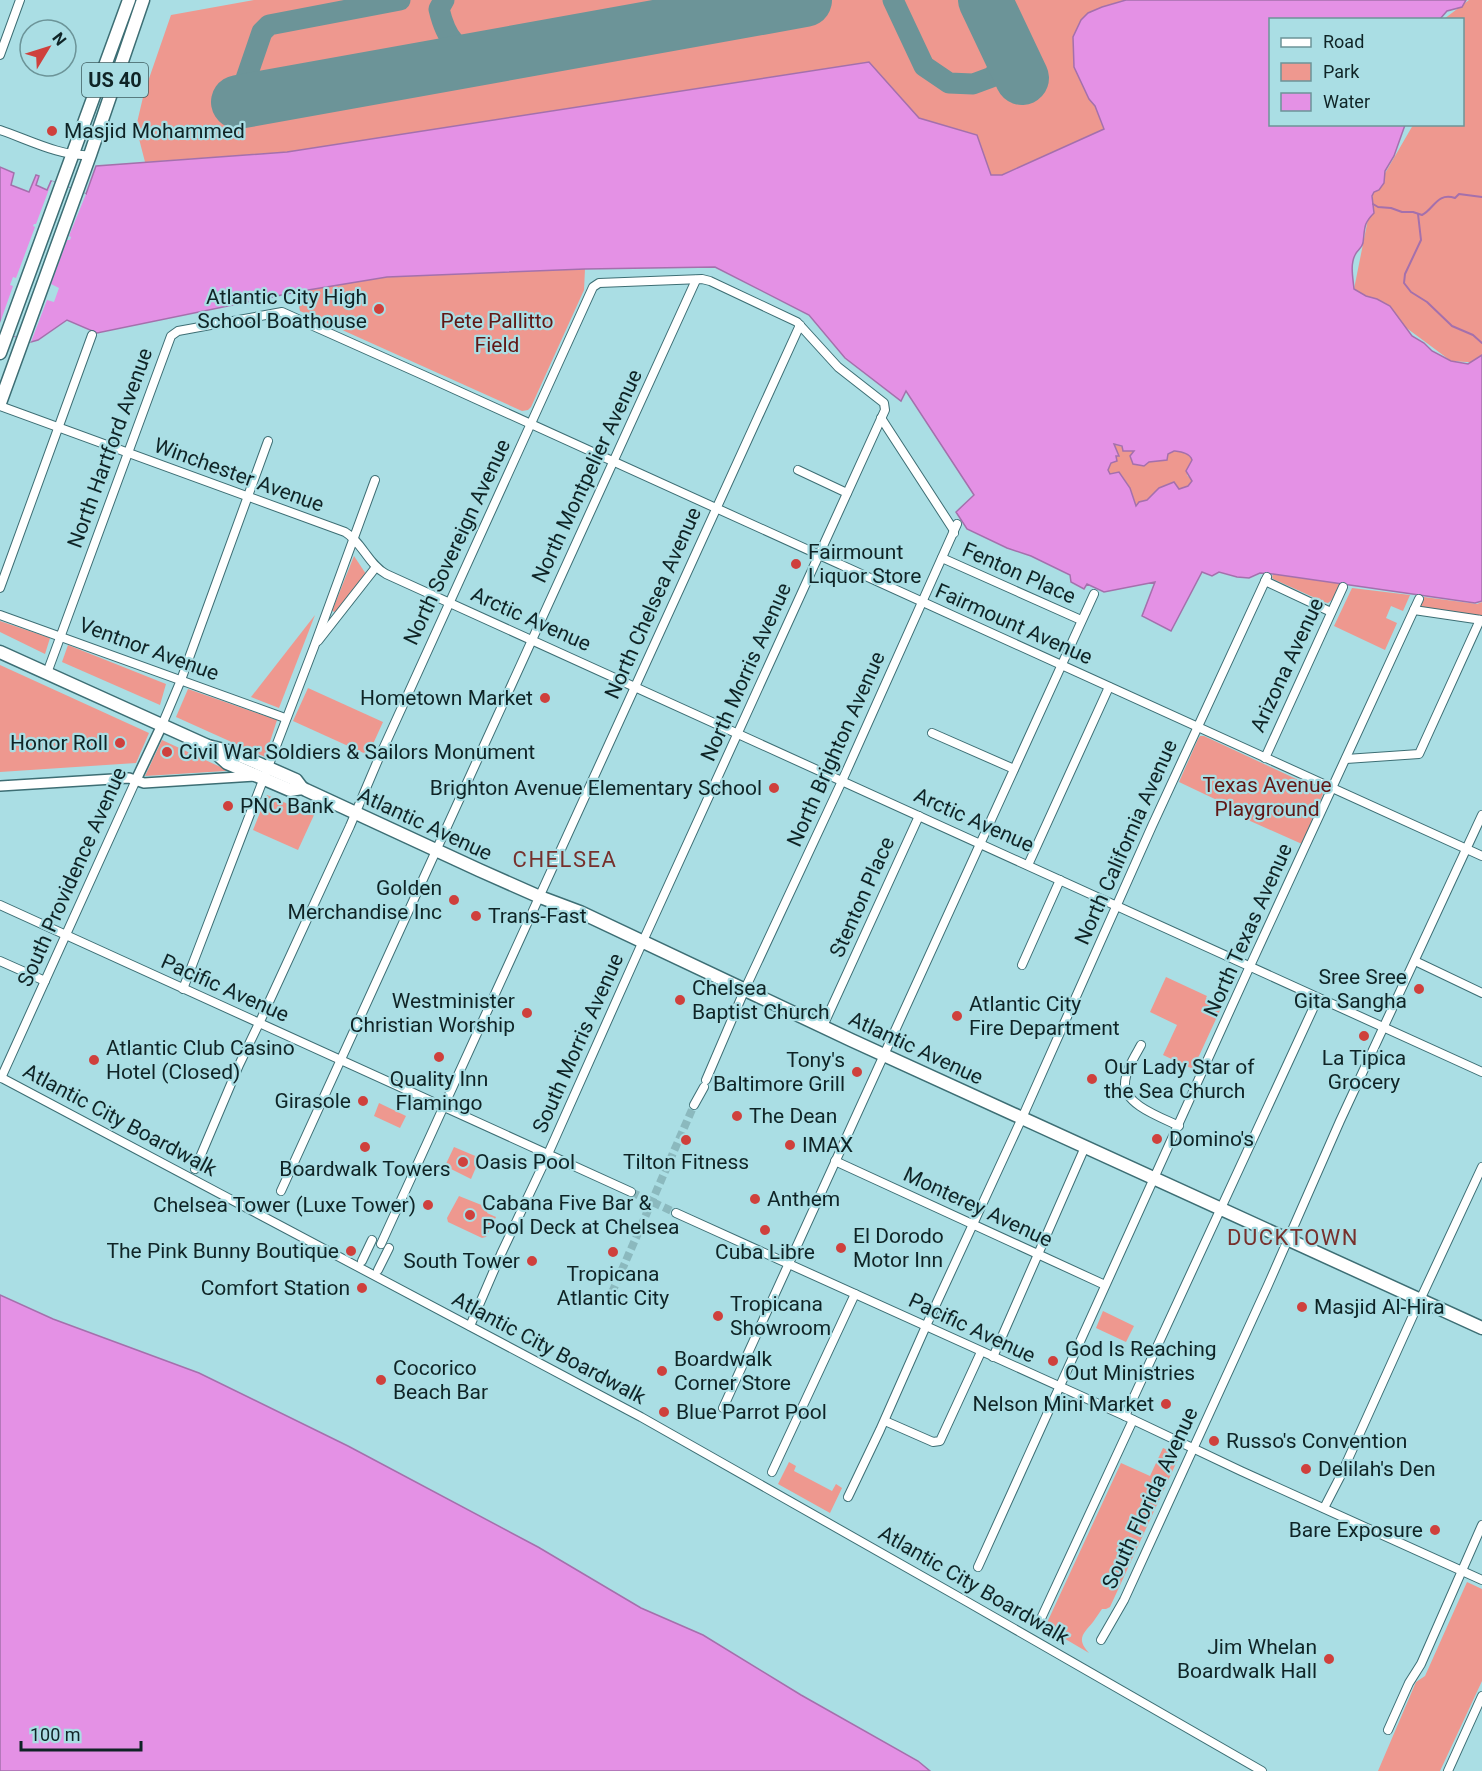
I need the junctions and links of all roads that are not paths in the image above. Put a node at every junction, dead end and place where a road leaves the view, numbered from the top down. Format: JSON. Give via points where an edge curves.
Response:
{"nodes":[{"id":1,"x":20,"y":0,"type":"edge"},
{"id":2,"x":129,"y":0,"type":"edge"},
{"id":3,"x":142,"y":0,"type":"edge"},
{"id":4,"x":0,"y":55,"type":"edge"},
{"id":5,"x":0,"y":130,"type":"edge"},
{"id":6,"x":72,"y":155,"type":"junction"},
{"id":7,"x":90,"y":155,"type":"junction"},
{"id":8,"x":696,"y":280,"type":"junction"},
{"id":9,"x":274,"y":312,"type":"joint"},
{"id":10,"x":800,"y":325,"type":"junction"},
{"id":11,"x":92,"y":335,"type":"dead end"},
{"id":12,"x":0,"y":352,"type":"edge"},
{"id":13,"x":0,"y":405,"type":"edge"},
{"id":14,"x":882,"y":418,"type":"junction"},
{"id":15,"x":531,"y":424,"type":"junction"},
{"id":16,"x":58,"y":428,"type":"junction"},
{"id":17,"x":268,"y":441,"type":"dead end"},
{"id":18,"x":128,"y":453,"type":"junction"},
{"id":19,"x":614,"y":462,"type":"junction"},
{"id":20,"x":798,"y":470,"type":"dead end"},
{"id":21,"x":375,"y":480,"type":"dead end"},
{"id":22,"x":847,"y":493,"type":"junction"},
{"id":23,"x":248,"y":497,"type":"junction"},
{"id":24,"x":716,"y":508,"type":"junction"},
{"id":25,"x":957,"y":524,"type":"dead end"},
{"id":26,"x":954,"y":533,"type":"junction"},
{"id":27,"x":354,"y":539,"type":"junction"},
{"id":28,"x":818,"y":555,"type":"junction"},
{"id":29,"x":942,"y":558,"type":"junction"},
{"id":30,"x":376,"y":567,"type":"junction"},
{"id":31,"x":1343,"y":587,"type":"dead end"},
{"id":32,"x":0,"y":588,"type":"edge"},
{"id":33,"x":1094,"y":594,"type":"dead end"},
{"id":34,"x":1419,"y":599,"type":"dead end"},
{"id":35,"x":450,"y":602,"type":"junction"},
{"id":36,"x":922,"y":602,"type":"junction"},
{"id":37,"x":1414,"y":610,"type":"junction"},
{"id":38,"x":1331,"y":612,"type":"junction"},
{"id":39,"x":0,"y":615,"type":"edge"},
{"id":40,"x":1081,"y":620,"type":"junction"},
{"id":41,"x":1481,"y":620,"type":"edge"},
{"id":42,"x":61,"y":636,"type":"junction"},
{"id":43,"x":532,"y":640,"type":"junction"},
{"id":44,"x":314,"y":647,"type":"junction"},
{"id":45,"x":0,"y":652,"type":"edge"},
{"id":46,"x":1061,"y":664,"type":"junction"},
{"id":47,"x":46,"y":673,"type":"junction"},
{"id":48,"x":181,"y":680,"type":"junction"},
{"id":49,"x":634,"y":687,"type":"junction"},
{"id":50,"x":1108,"y":687,"type":"junction"},
{"id":51,"x":285,"y":718,"type":"junction"},
{"id":52,"x":162,"y":725,"type":"junction"},
{"id":53,"x":1197,"y":728,"type":"junction"},
{"id":54,"x":738,"y":733,"type":"junction"},
{"id":55,"x":932,"y":733,"type":"dead end"},
{"id":56,"x":1265,"y":758,"type":"junction"},
{"id":57,"x":1347,"y":759,"type":"junction"},
{"id":58,"x":1014,"y":770,"type":"junction"},
{"id":59,"x":263,"y":773,"type":"junction"},
{"id":60,"x":136,"y":780,"type":"junction"},
{"id":61,"x":842,"y":781,"type":"junction"},
{"id":62,"x":0,"y":786,"type":"edge"},
{"id":63,"x":1333,"y":789,"type":"junction"},
{"id":64,"x":355,"y":813,"type":"junction"},
{"id":65,"x":1482,"y":815,"type":"edge"},
{"id":66,"x":919,"y":816,"type":"junction"},
{"id":67,"x":980,"y":843,"type":"junction"},
{"id":68,"x":1467,"y":849,"type":"junction"},
{"id":69,"x":436,"y":850,"type":"junction"},
{"id":70,"x":1482,"y":856,"type":"edge"},
{"id":71,"x":1028,"y":865,"type":"junction"},
{"id":72,"x":1060,"y":880,"type":"junction"},
{"id":73,"x":540,"y":897,"type":"junction"},
{"id":74,"x":0,"y":905,"type":"edge"},
{"id":75,"x":1117,"y":905,"type":"junction"},
{"id":76,"x":66,"y":935,"type":"junction"},
{"id":77,"x":643,"y":941,"type":"junction"},
{"id":78,"x":0,"y":961,"type":"edge"},
{"id":79,"x":1415,"y":961,"type":"junction"},
{"id":80,"x":1022,"y":965,"type":"dead end"},
{"id":81,"x":1250,"y":966,"type":"junction"},
{"id":82,"x":45,"y":981,"type":"junction"},
{"id":83,"x":183,"y":989,"type":"junction"},
{"id":84,"x":745,"y":989,"type":"junction"},
{"id":85,"x":1482,"y":993,"type":"edge"},
{"id":86,"x":1318,"y":998,"type":"junction"},
{"id":87,"x":259,"y":1023,"type":"junction"},
{"id":88,"x":823,"y":1026,"type":"junction"},
{"id":89,"x":1384,"y":1028,"type":"junction"},
{"id":90,"x":1141,"y":1045,"type":"dead end"},
{"id":91,"x":884,"y":1054,"type":"junction"},
{"id":92,"x":341,"y":1061,"type":"junction"},
{"id":93,"x":1482,"y":1072,"type":"edge"},
{"id":94,"x":0,"y":1078,"type":"edge"},
{"id":95,"x":694,"y":1105,"type":"tunnel mouth"},
{"id":96,"x":444,"y":1107,"type":"junction"},
{"id":97,"x":1022,"y":1118,"type":"junction"},
{"id":98,"x":1179,"y":1126,"type":"junction"},
{"id":99,"x":1086,"y":1147,"type":"junction"},
{"id":100,"x":548,"y":1154,"type":"junction"},
{"id":101,"x":835,"y":1161,"type":"junction"},
{"id":102,"x":1482,"y":1167,"type":"edge"},
{"id":103,"x":195,"y":1169,"type":"dead end"},
{"id":104,"x":1155,"y":1178,"type":"junction"},
{"id":105,"x":281,"y":1191,"type":"dead end"},
{"id":106,"x":631,"y":1192,"type":"tunnel mouth"},
{"id":107,"x":1221,"y":1209,"type":"junction"},
{"id":108,"x":676,"y":1213,"type":"tunnel mouth"},
{"id":109,"x":972,"y":1224,"type":"junction"},
{"id":110,"x":1288,"y":1239,"type":"junction"},
{"id":111,"x":372,"y":1240,"type":"dead end"},
{"id":112,"x":1038,"y":1254,"type":"junction"},
{"id":113,"x":362,"y":1261,"type":"dead end"},
{"id":114,"x":789,"y":1264,"type":"junction"},
{"id":115,"x":378,"y":1270,"type":"dead end"},
{"id":116,"x":1105,"y":1285,"type":"junction"},
{"id":117,"x":855,"y":1294,"type":"junction"},
{"id":118,"x":1420,"y":1299,"type":"junction"},
{"id":119,"x":470,"y":1326,"type":"junction"},
{"id":120,"x":926,"y":1326,"type":"junction"},
{"id":121,"x":1482,"y":1328,"type":"edge"},
{"id":122,"x":981,"y":1352,"type":"junction"},
{"id":123,"x":993,"y":1357,"type":"junction"},
{"id":124,"x":1059,"y":1387,"type":"junction"},
{"id":125,"x":723,"y":1408,"type":"dead end"},
{"id":126,"x":1129,"y":1418,"type":"junction"},
{"id":127,"x":885,"y":1420,"type":"junction"},
{"id":128,"x":1193,"y":1447,"type":"junction"},
{"id":129,"x":772,"y":1472,"type":"dead end"},
{"id":130,"x":848,"y":1497,"type":"dead end"},
{"id":131,"x":1324,"y":1508,"type":"junction"},
{"id":132,"x":1482,"y":1525,"type":"edge"},
{"id":133,"x":978,"y":1567,"type":"dead end"},
{"id":134,"x":1462,"y":1570,"type":"junction"},
{"id":135,"x":1482,"y":1580,"type":"edge"},
{"id":136,"x":1038,"y":1625,"type":"dead end"},
{"id":137,"x":1101,"y":1640,"type":"dead end"},
{"id":138,"x":1482,"y":1696,"type":"edge"},
{"id":139,"x":1388,"y":1730,"type":"dead end"},
{"id":140,"x":1262,"y":1771,"type":"edge"},
{"id":141,"x":1448,"y":1771,"type":"edge"}],
"edges":[{"from":1,"to":4,"type":"street"},
{"from":2,"to":6,"type":"highway","number":"US 40"},
{"from":3,"to":7,"type":"highway","number":"US 40"},
{"from":5,"to":6,"type":"street"},
{"from":6,"to":7,"type":"street"},
{"from":6,"to":12,"type":"highway","number":"US 40"},
{"from":7,"to":13,"type":"highway","number":"US 40"},
{"from":8,"to":10,"type":"street","via":[[710,281]]},
{"from":8,"to":15,"type":"street","name":"North Sovereign Avenue","via":[[599,283],[593,287]]},
{"from":8,"to":19,"type":"street","name":"North Montpelier Avenue"},
{"from":9,"to":15,"type":"street","name":"Fairmount Avenue","via":[[285,312]]},
{"from":9,"to":18,"type":"street","name":"North Hartford Avenue","via":[[173,334]]},
{"from":10,"to":14,"type":"street","via":[[838,367],[884,403]]},
{"from":10,"to":24,"type":"street","name":"North Chelsea Avenue"},
{"from":11,"to":16,"type":"street"},
{"from":13,"to":16,"type":"street","name":"Winchester Avenue"},
{"from":14,"to":22,"type":"street","name":"North Morris Avenue"},
{"from":14,"to":26,"type":"street"},
{"from":15,"to":19,"type":"street","name":"Fairmount Avenue"},
{"from":15,"to":35,"type":"street","name":"North Sovereign Avenue"},
{"from":16,"to":18,"type":"street","name":"Winchester Avenue"},
{"from":16,"to":32,"type":"street"},
{"from":17,"to":23,"type":"street"},
{"from":18,"to":23,"type":"street","name":"Winchester Avenue"},
{"from":18,"to":42,"type":"street","name":"North Hartford Avenue"},
{"from":19,"to":24,"type":"street","name":"Fairmount Avenue"},
{"from":19,"to":43,"type":"street","name":"North Montpelier Avenue"},
{"from":20,"to":22,"type":"street"},
{"from":21,"to":27,"type":"street"},
{"from":22,"to":28,"type":"street","name":"North Morris Avenue"},
{"from":23,"to":27,"type":"street","name":"Winchester Avenue","via":[[345,532]]},
{"from":23,"to":48,"type":"street"},
{"from":24,"to":28,"type":"street","name":"Fairmount Avenue"},
{"from":24,"to":49,"type":"street","name":"North Chelsea Avenue"},
{"from":25,"to":26,"type":"street","name":"North Brighton Avenue"},
{"from":26,"to":29,"type":"street","name":"North Brighton Avenue"},
{"from":27,"to":30,"type":"street","name":"Winchester Avenue"},
{"from":27,"to":44,"type":"street"},
{"from":28,"to":36,"type":"street","name":"Fairmount Avenue"},
{"from":28,"to":54,"type":"street","name":"North Morris Avenue"},
{"from":29,"to":36,"type":"street","name":"North Brighton Avenue"},
{"from":29,"to":40,"type":"street","name":"Fenton Place"},
{"from":30,"to":35,"type":"street","name":"Winchester Avenue"},
{"from":30,"to":44,"type":"street"},
{"from":31,"to":38,"type":"street","name":"Arizona Avenue"},
{"from":33,"to":40,"type":"street"},
{"from":34,"to":37,"type":"street","name":"North Texas Avenue"},
{"from":35,"to":43,"type":"street","name":"Arctic Avenue"},
{"from":35,"to":64,"type":"street","name":"North Sovereign Avenue"},
{"from":36,"to":46,"type":"street","name":"Fairmount Avenue"},
{"from":36,"to":61,"type":"street","name":"North Brighton Avenue"},
{"from":37,"to":41,"type":"street"},
{"from":37,"to":57,"type":"street","name":"North Texas Avenue"},
{"from":38,"to":53,"type":"street","name":"North California Avenue","via":[[1266,579]]},
{"from":38,"to":56,"type":"street","name":"Arizona Avenue"},
{"from":39,"to":42,"type":"street","name":"Ventnor Avenue"},
{"from":40,"to":46,"type":"street"},
{"from":41,"to":57,"type":"street","via":[[1419,754]]},
{"from":42,"to":47,"type":"street","name":"North Hartford Avenue"},
{"from":42,"to":48,"type":"street","name":"Ventnor Avenue"},
{"from":43,"to":49,"type":"street","name":"Arctic Avenue"},
{"from":43,"to":69,"type":"street","name":"North Montpelier Avenue"},
{"from":44,"to":51,"type":"street"},
{"from":45,"to":47,"type":"highway"},
{"from":46,"to":50,"type":"street","name":"Fairmount Avenue"},
{"from":46,"to":58,"type":"street"},
{"from":47,"to":52,"type":"highway"},
{"from":48,"to":51,"type":"street","name":"Ventnor Avenue"},
{"from":48,"to":52,"type":"street"},
{"from":49,"to":54,"type":"street","name":"Arctic Avenue"},
{"from":49,"to":73,"type":"street","name":"North Chelsea Avenue"},
{"from":50,"to":53,"type":"street","name":"Fairmount Avenue"},
{"from":50,"to":71,"type":"street"},
{"from":51,"to":59,"type":"street"},
{"from":52,"to":59,"type":"highway","via":[[208,746],[232,752]]},
{"from":52,"to":60,"type":"main road","name":"South Providence Avenue"},
{"from":53,"to":56,"type":"street","name":"Fairmount Avenue"},
{"from":53,"to":75,"type":"street","name":"North California Avenue"},
{"from":54,"to":61,"type":"street","name":"Arctic Avenue"},
{"from":54,"to":77,"type":"street","name":"North Morris Avenue"},
{"from":55,"to":58,"type":"street"},
{"from":56,"to":63,"type":"street","name":"Fairmount Avenue"},
{"from":57,"to":63,"type":"street","name":"North Texas Avenue"},
{"from":58,"to":67,"type":"street"},
{"from":59,"to":60,"type":"main road","name":"Atlantic Avenue","via":[[144,783]]},
{"from":59,"to":64,"type":"highway","name":"Atlantic Avenue","via":[[296,780],[302,788]]},
{"from":59,"to":83,"type":"street"},
{"from":60,"to":62,"type":"main road","name":"Atlantic Avenue"},
{"from":60,"to":76,"type":"street","name":"South Providence Avenue"},
{"from":61,"to":66,"type":"street","name":"Arctic Avenue"},
{"from":61,"to":84,"type":"street","name":"North Brighton Avenue"},
{"from":63,"to":68,"type":"street","name":"Fairmount Avenue"},
{"from":63,"to":81,"type":"street","name":"North Texas Avenue"},
{"from":64,"to":69,"type":"highway","name":"Atlantic Avenue"},
{"from":64,"to":87,"type":"street","name":"North Sovereign Avenue"},
{"from":65,"to":68,"type":"street","name":"South Florida Avenue"},
{"from":66,"to":67,"type":"street","name":"Arctic Avenue"},
{"from":66,"to":88,"type":"street","name":"Stenton Place"},
{"from":67,"to":71,"type":"street","name":"Arctic Avenue"},
{"from":67,"to":91,"type":"street"},
{"from":68,"to":70,"type":"street","name":"Fairmount Avenue"},
{"from":68,"to":79,"type":"street","name":"South Florida Avenue"},
{"from":69,"to":73,"type":"highway","name":"Atlantic Avenue"},
{"from":69,"to":92,"type":"street","name":"North Montpelier Avenue"},
{"from":71,"to":72,"type":"street","name":"Arctic Avenue"},
{"from":72,"to":75,"type":"street","name":"Arctic Avenue"},
{"from":72,"to":80,"type":"street"},
{"from":73,"to":77,"type":"highway","name":"Atlantic Avenue"},
{"from":73,"to":96,"type":"street","name":"North Chelsea Avenue"},
{"from":74,"to":76,"type":"street","name":"Pacific Avenue"},
{"from":75,"to":81,"type":"street","name":"Arctic Avenue"},
{"from":75,"to":97,"type":"street","name":"North California Avenue"},
{"from":76,"to":82,"type":"street","name":"South Providence Avenue"},
{"from":76,"to":83,"type":"street","name":"Pacific Avenue"},
{"from":77,"to":84,"type":"highway","name":"Atlantic Avenue"},
{"from":77,"to":100,"type":"street","name":"South Morris Avenue"},
{"from":78,"to":82,"type":"street"},
{"from":79,"to":85,"type":"street"},
{"from":79,"to":89,"type":"street","name":"South Florida Avenue"},
{"from":81,"to":86,"type":"street","name":"Arctic Avenue"},
{"from":81,"to":98,"type":"street","name":"North Texas Avenue"},
{"from":82,"to":94,"type":"street","name":"South Providence Avenue"},
{"from":83,"to":87,"type":"street","name":"Pacific Avenue"},
{"from":84,"to":88,"type":"highway","name":"Atlantic Avenue"},
{"from":84,"to":95,"type":"street","name":"North Brighton Avenue"},
{"from":86,"to":89,"type":"street","name":"Arctic Avenue"},
{"from":86,"to":107,"type":"street"},
{"from":87,"to":92,"type":"street","name":"Pacific Avenue"},
{"from":87,"to":103,"type":"street","name":"North Sovereign Avenue"},
{"from":88,"to":91,"type":"highway","name":"Atlantic Avenue"},
{"from":89,"to":93,"type":"street","name":"Arctic Avenue"},
{"from":89,"to":110,"type":"street","name":"South Florida Avenue"},
{"from":90,"to":98,"type":"street","via":[[1126,1077],[1126,1090],[1140,1107]]},
{"from":91,"to":97,"type":"highway","name":"Atlantic Avenue"},
{"from":91,"to":101,"type":"street"},
{"from":92,"to":96,"type":"street","name":"Pacific Avenue"},
{"from":92,"to":105,"type":"street","name":"North Montpelier Avenue"},
{"from":94,"to":119,"type":"street","name":"Atlantic City Boardwalk"},
{"from":96,"to":100,"type":"street","name":"Pacific Avenue"},
{"from":96,"to":115,"type":"street","name":"North Chelsea Avenue"},
{"from":97,"to":99,"type":"highway","name":"Atlantic Avenue"},
{"from":97,"to":109,"type":"street","name":"North California Avenue"},
{"from":98,"to":104,"type":"street","name":"North Texas Avenue"},
{"from":99,"to":104,"type":"highway","name":"Atlantic Avenue"},
{"from":99,"to":112,"type":"street"},
{"from":100,"to":106,"type":"street","name":"Pacific Avenue"},
{"from":100,"to":119,"type":"street","name":"South Morris Avenue"},
{"from":101,"to":109,"type":"street","name":"Monterey Avenue"},
{"from":101,"to":114,"type":"street"},
{"from":102,"to":118,"type":"street"},
{"from":104,"to":107,"type":"highway","name":"Atlantic Avenue"},
{"from":104,"to":116,"type":"street","name":"North Texas Avenue"},
{"from":107,"to":110,"type":"highway","name":"Atlantic Avenue"},
{"from":107,"to":126,"type":"street"},
{"from":108,"to":114,"type":"street","name":"Pacific Avenue"},
{"from":109,"to":112,"type":"street","name":"Monterey Avenue"},
{"from":109,"to":120,"type":"street","name":"North California Avenue"},
{"from":110,"to":118,"type":"highway","name":"Atlantic Avenue"},
{"from":110,"to":128,"type":"street","name":"South Florida Avenue"},
{"from":111,"to":113,"type":"street"},
{"from":112,"to":116,"type":"street","name":"Monterey Avenue"},
{"from":112,"to":123,"type":"street"},
{"from":114,"to":117,"type":"street","name":"Pacific Avenue"},
{"from":114,"to":125,"type":"street"},
{"from":116,"to":124,"type":"street","name":"North Texas Avenue"},
{"from":117,"to":120,"type":"street","name":"Pacific Avenue"},
{"from":117,"to":129,"type":"street"},
{"from":118,"to":121,"type":"highway","name":"Atlantic Avenue"},
{"from":118,"to":131,"type":"street"},
{"from":119,"to":140,"type":"street","name":"Atlantic City Boardwalk","via":[[641,1417]]},
{"from":120,"to":122,"type":"street","name":"Pacific Avenue"},
{"from":120,"to":127,"type":"street","name":"North California Avenue"},
{"from":122,"to":123,"type":"street","name":"Pacific Avenue"},
{"from":122,"to":127,"type":"street","via":[[940,1441],[933,1442]]},
{"from":123,"to":124,"type":"street","name":"Pacific Avenue"},
{"from":124,"to":126,"type":"street","name":"Pacific Avenue"},
{"from":124,"to":133,"type":"street","name":"North Texas Avenue"},
{"from":126,"to":128,"type":"street","name":"Pacific Avenue"},
{"from":126,"to":136,"type":"street"},
{"from":127,"to":130,"type":"street","name":"North California Avenue"},
{"from":128,"to":131,"type":"street","name":"Pacific Avenue"},
{"from":128,"to":137,"type":"street","name":"South Florida Avenue","via":[[1124,1600]]},
{"from":131,"to":134,"type":"street","name":"Pacific Avenue"},
{"from":132,"to":134,"type":"street"},
{"from":134,"to":135,"type":"street","name":"Pacific Avenue"},
{"from":134,"to":139,"type":"street"},
{"from":138,"to":141,"type":"street"}]}
